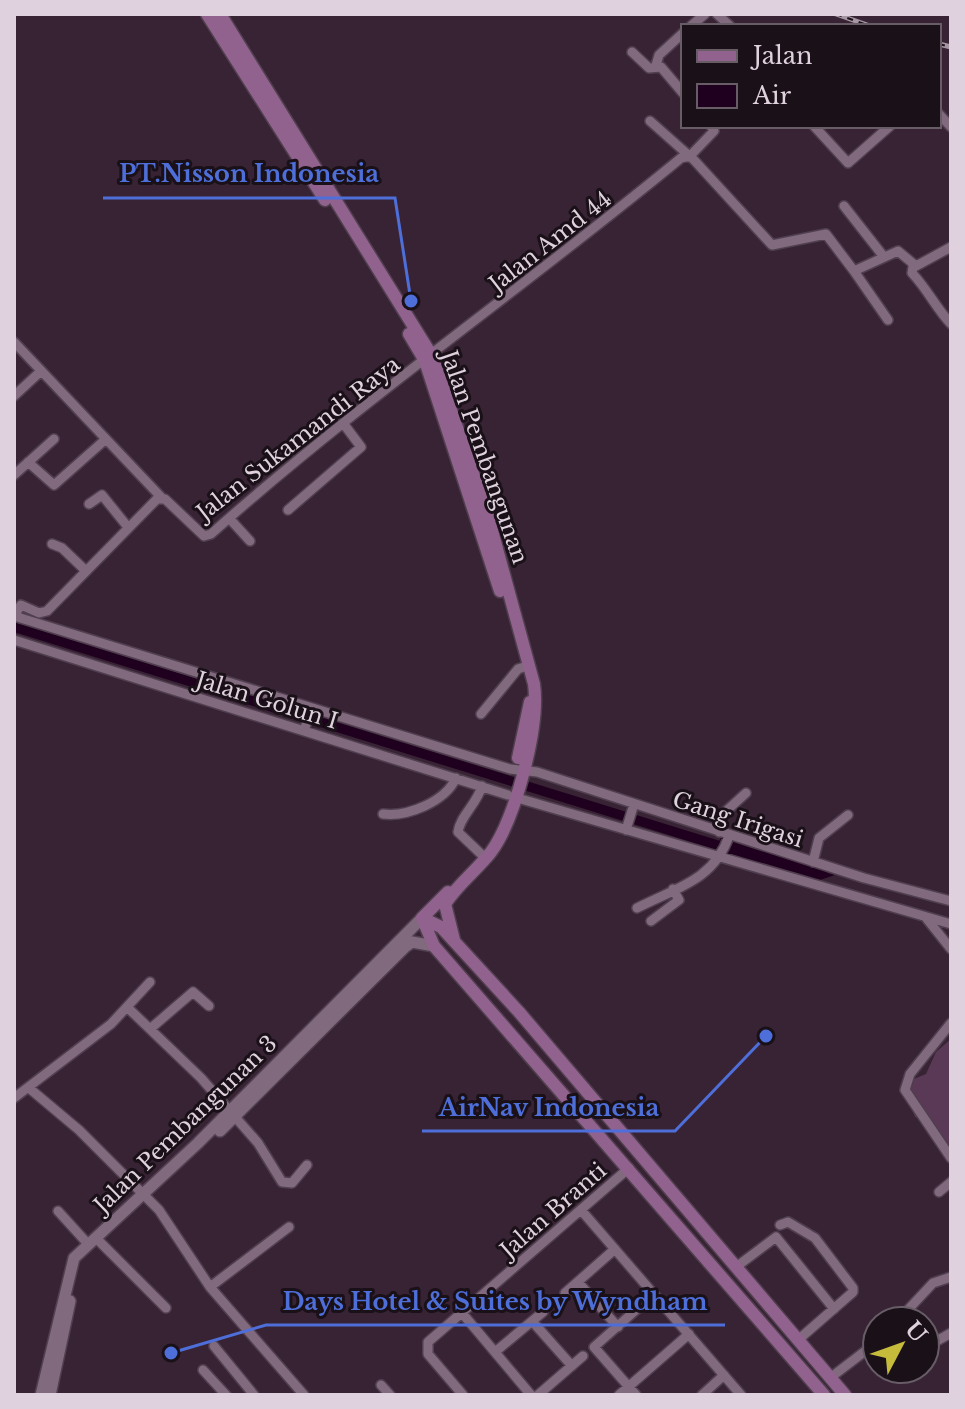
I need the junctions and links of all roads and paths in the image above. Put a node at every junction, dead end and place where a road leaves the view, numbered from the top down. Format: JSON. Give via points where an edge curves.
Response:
{"nodes":[{"id":1,"x":207,"y":14,"type":"edge"},
{"id":2,"x":220,"y":14,"type":"edge"},
{"id":3,"x":681,"y":35,"type":"edge"},
{"id":4,"x":632,"y":52,"type":"dead end"},
{"id":5,"x":656,"y":65,"type":"junction"},
{"id":6,"x":681,"y":91,"type":"edge"},
{"id":7,"x":650,"y":121,"type":"dead end"},
{"id":8,"x":715,"y":128,"type":"edge"},
{"id":9,"x":816,"y":128,"type":"edge"},
{"id":10,"x":888,"y":128,"type":"edge"},
{"id":11,"x":690,"y":156,"type":"junction"},
{"id":12,"x":844,"y":206,"type":"dead end"},
{"id":13,"x":951,"y":247,"type":"edge"},
{"id":14,"x":884,"y":257,"type":"junction"},
{"id":15,"x":913,"y":267,"type":"junction"},
{"id":16,"x":854,"y":271,"type":"junction"},
{"id":17,"x":888,"y":320,"type":"dead end"},
{"id":18,"x":951,"y":324,"type":"edge"},
{"id":19,"x":14,"y":342,"type":"edge"},
{"id":20,"x":428,"y":358,"type":"junction"},
{"id":21,"x":41,"y":371,"type":"junction"},
{"id":22,"x":14,"y":396,"type":"edge"},
{"id":23,"x":343,"y":423,"type":"junction"},
{"id":24,"x":54,"y":439,"type":"dead end"},
{"id":25,"x":106,"y":439,"type":"junction"},
{"id":26,"x":28,"y":462,"type":"junction"},
{"id":27,"x":14,"y":475,"type":"edge"},
{"id":28,"x":161,"y":497,"type":"junction"},
{"id":29,"x":89,"y":504,"type":"dead end"},
{"id":30,"x":288,"y":510,"type":"dead end"},
{"id":31,"x":229,"y":518,"type":"junction"},
{"id":32,"x":127,"y":526,"type":"junction"},
{"id":33,"x":250,"y":541,"type":"dead end"},
{"id":34,"x":52,"y":544,"type":"dead end"},
{"id":35,"x":85,"y":570,"type":"junction"},
{"id":36,"x":17,"y":601,"type":"edge"},
{"id":37,"x":39,"y":613,"type":"junction"},
{"id":38,"x":17,"y":619,"type":"edge"},
{"id":39,"x":40,"y":625,"type":"junction"},
{"id":40,"x":14,"y":639,"type":"edge"},
{"id":41,"x":524,"y":667,"type":"junction"},
{"id":42,"x":310,"y":710,"type":"junction"},
{"id":43,"x":481,"y":714,"type":"dead end"},
{"id":44,"x":305,"y":728,"type":"junction"},
{"id":45,"x":519,"y":770,"type":"junction"},
{"id":46,"x":456,"y":778,"type":"junction"},
{"id":47,"x":482,"y":786,"type":"junction"},
{"id":48,"x":746,"y":793,"type":"dead end"},
{"id":49,"x":512,"y":794,"type":"junction"},
{"id":50,"x":633,"y":808,"type":"junction"},
{"id":51,"x":383,"y":814,"type":"dead end"},
{"id":52,"x":848,"y":815,"type":"dead end"},
{"id":53,"x":627,"y":827,"type":"junction"},
{"id":54,"x":725,"y":837,"type":"junction"},
{"id":55,"x":481,"y":854,"type":"junction"},
{"id":56,"x":722,"y":855,"type":"junction"},
{"id":57,"x":813,"y":862,"type":"junction"},
{"id":58,"x":673,"y":889,"type":"junction"},
{"id":59,"x":951,"y":901,"type":"edge"},
{"id":60,"x":637,"y":908,"type":"dead end"},
{"id":61,"x":422,"y":918,"type":"junction"},
{"id":62,"x":927,"y":919,"type":"junction"},
{"id":63,"x":651,"y":921,"type":"dead end"},
{"id":64,"x":951,"y":924,"type":"edge"},
{"id":65,"x":454,"y":940,"type":"junction"},
{"id":66,"x":434,"y":946,"type":"junction"},
{"id":67,"x":951,"y":949,"type":"edge"},
{"id":68,"x":150,"y":982,"type":"dead end"},
{"id":69,"x":209,"y":1006,"type":"dead end"},
{"id":70,"x":127,"y":1007,"type":"junction"},
{"id":71,"x":519,"y":1012,"type":"junction"},
{"id":72,"x":951,"y":1023,"type":"edge"},
{"id":73,"x":504,"y":1024,"type":"junction"},
{"id":74,"x":150,"y":1029,"type":"junction"},
{"id":75,"x":29,"y":1088,"type":"junction"},
{"id":76,"x":14,"y":1098,"type":"edge"},
{"id":77,"x":232,"y":1114,"type":"junction"},
{"id":78,"x":951,"y":1158,"type":"edge"},
{"id":79,"x":307,"y":1165,"type":"dead end"},
{"id":80,"x":629,"y":1168,"type":"junction"},
{"id":81,"x":951,"y":1182,"type":"edge"},
{"id":82,"x":939,"y":1192,"type":"dead end"},
{"id":83,"x":145,"y":1197,"type":"junction"},
{"id":84,"x":581,"y":1210,"type":"junction"},
{"id":85,"x":58,"y":1211,"type":"dead end"},
{"id":86,"x":780,"y":1225,"type":"dead end"},
{"id":87,"x":289,"y":1227,"type":"dead end"},
{"id":88,"x":94,"y":1242,"type":"junction"},
{"id":89,"x":715,"y":1242,"type":"junction"},
{"id":90,"x":615,"y":1249,"type":"junction"},
{"id":91,"x":702,"y":1252,"type":"junction"},
{"id":92,"x":732,"y":1262,"type":"junction"},
{"id":93,"x":715,"y":1267,"type":"junction"},
{"id":94,"x":951,"y":1277,"type":"edge"},
{"id":95,"x":578,"y":1282,"type":"junction"},
{"id":96,"x":210,"y":1287,"type":"junction"},
{"id":97,"x":565,"y":1293,"type":"dead end"},
{"id":98,"x":654,"y":1294,"type":"junction"},
{"id":99,"x":912,"y":1305,"type":"edge"},
{"id":100,"x":166,"y":1308,"type":"dead end"},
{"id":101,"x":834,"y":1309,"type":"junction"},
{"id":102,"x":543,"y":1312,"type":"dead end"},
{"id":103,"x":462,"y":1313,"type":"junction"},
{"id":104,"x":532,"y":1321,"type":"junction"},
{"id":105,"x":618,"y":1327,"type":"junction"},
{"id":106,"x":689,"y":1334,"type":"junction"},
{"id":107,"x":798,"y":1340,"type":"junction"},
{"id":108,"x":214,"y":1346,"type":"dead end"},
{"id":109,"x":495,"y":1352,"type":"junction"},
{"id":110,"x":861,"y":1354,"type":"edge"},
{"id":111,"x":583,"y":1356,"type":"dead end"},
{"id":112,"x":572,"y":1366,"type":"junction"},
{"id":113,"x":203,"y":1370,"type":"dead end"},
{"id":114,"x":724,"y":1375,"type":"junction"},
{"id":115,"x":830,"y":1378,"type":"junction"},
{"id":116,"x":381,"y":1385,"type":"dead end"},
{"id":117,"x":629,"y":1386,"type":"junction"},
{"id":118,"x":41,"y":1395,"type":"edge"},
{"id":119,"x":50,"y":1395,"type":"edge"},
{"id":120,"x":226,"y":1395,"type":"edge"},
{"id":121,"x":254,"y":1395,"type":"edge"},
{"id":122,"x":304,"y":1395,"type":"edge"},
{"id":123,"x":390,"y":1395,"type":"edge"},
{"id":124,"x":463,"y":1395,"type":"edge"},
{"id":125,"x":531,"y":1395,"type":"edge"},
{"id":126,"x":538,"y":1395,"type":"edge"},
{"id":127,"x":619,"y":1395,"type":"edge"},
{"id":128,"x":636,"y":1395,"type":"edge"},
{"id":129,"x":702,"y":1395,"type":"edge"},
{"id":130,"x":741,"y":1395,"type":"edge"},
{"id":131,"x":824,"y":1395,"type":"edge"},
{"id":132,"x":845,"y":1395,"type":"edge"}],
"edges":[{"from":1,"to":20,"type":"main road","name":"Jalan Pembangunan"},
{"from":2,"to":20,"type":"main road","name":"Jalan Pembangunan"},
{"from":3,"to":5,"type":"street","via":[[659,55]]},
{"from":4,"to":5,"type":"street","via":[[649,68]]},
{"from":5,"to":6,"type":"street"},
{"from":7,"to":11,"type":"street"},
{"from":8,"to":11,"type":"street","name":"Jalan Amd 44"},
{"from":9,"to":10,"type":"street","via":[[848,163]]},
{"from":11,"to":16,"type":"street","via":[[772,245],[820,232]]},
{"from":11,"to":20,"type":"street","name":"Jalan Amd 44"},
{"from":12,"to":14,"type":"street"},
{"from":13,"to":15,"type":"street"},
{"from":14,"to":15,"type":"street","via":[[898,251]]},
{"from":14,"to":16,"type":"street"},
{"from":15,"to":18,"type":"street","via":[[912,273]]},
{"from":16,"to":17,"type":"street"},
{"from":19,"to":21,"type":"street"},
{"from":20,"to":23,"type":"street","name":"Jalan Sukamandi Raya"},
{"from":20,"to":41,"type":"main road","name":"Jalan Pembangunan"},
{"from":20,"to":45,"type":"main road","name":"Jalan Pembangunan","via":[[488,516],[534,684],[538,706]]},
{"from":21,"to":22,"type":"street"},
{"from":21,"to":25,"type":"street"},
{"from":23,"to":30,"type":"street","via":[[361,447]]},
{"from":23,"to":31,"type":"street","name":"Jalan Sukamandi Raya"},
{"from":24,"to":26,"type":"street"},
{"from":25,"to":26,"type":"street","via":[[54,485]]},
{"from":25,"to":28,"type":"street"},
{"from":26,"to":27,"type":"street"},
{"from":28,"to":31,"type":"street","name":"Jalan Sukamandi Raya","via":[[204,536]]},
{"from":28,"to":32,"type":"street","name":"Jalan Sukamandi Raya"},
{"from":29,"to":32,"type":"street","via":[[102,495]]},
{"from":31,"to":33,"type":"street"},
{"from":32,"to":35,"type":"street","name":"Jalan Sukamandi Raya"},
{"from":34,"to":35,"type":"street"},
{"from":35,"to":37,"type":"street","name":"Jalan Sukamandi Raya","via":[[47,611]]},
{"from":36,"to":37,"type":"street"},
{"from":36,"to":38,"type":"street"},
{"from":37,"to":39,"type":"street"},
{"from":38,"to":39,"type":"street","name":"Gang Irigasi"},
{"from":38,"to":40,"type":"street"},
{"from":39,"to":42,"type":"street","name":"Gang Irigasi"},
{"from":40,"to":44,"type":"street","name":"Jalan Golun I"},
{"from":41,"to":43,"type":"street"},
{"from":41,"to":45,"type":"main road","name":"Jalan Pembangunan","via":[[530,706]]},
{"from":42,"to":44,"type":"street"},
{"from":42,"to":45,"type":"street","name":"Gang Irigasi"},
{"from":44,"to":46,"type":"street","name":"Jalan Golun I"},
{"from":45,"to":49,"type":"main road","name":"Jalan Pembangunan"},
{"from":45,"to":50,"type":"street","name":"Gang Irigasi"},
{"from":46,"to":47,"type":"street","name":"Jalan Golun I"},
{"from":46,"to":51,"type":"street","via":[[451,789],[415,810]]},
{"from":47,"to":49,"type":"street","name":"Jalan Golun I"},
{"from":47,"to":55,"type":"street","via":[[458,832]]},
{"from":48,"to":54,"type":"street","via":[[724,813]]},
{"from":49,"to":53,"type":"street","name":"Jalan Golun I"},
{"from":49,"to":55,"type":"main road","name":"Jalan Pembangunan"},
{"from":49,"to":65,"type":"main road","name":"Jalan Pembangunan","via":[[491,852],[445,904]]},
{"from":50,"to":53,"type":"street"},
{"from":50,"to":54,"type":"street","name":"Gang Irigasi"},
{"from":52,"to":57,"type":"street","via":[[819,838]]},
{"from":53,"to":56,"type":"street","name":"Jalan Golun I"},
{"from":54,"to":56,"type":"street"},
{"from":54,"to":57,"type":"street","name":"Gang Irigasi"},
{"from":55,"to":61,"type":"main road","name":"Jalan Pembangunan"},
{"from":56,"to":58,"type":"street","via":[[711,870]]},
{"from":56,"to":62,"type":"street","name":"Jalan Golun I"},
{"from":57,"to":59,"type":"street","name":"Gang Irigasi"},
{"from":58,"to":60,"type":"street"},
{"from":58,"to":63,"type":"street","via":[[679,900]]},
{"from":61,"to":65,"type":"main road"},
{"from":61,"to":66,"type":"main road"},
{"from":61,"to":77,"type":"street","name":"Jalan Pembangunan 3"},
{"from":62,"to":64,"type":"street","name":"Jalan Golun I"},
{"from":62,"to":67,"type":"street"},
{"from":65,"to":71,"type":"main road"},
{"from":66,"to":73,"type":"main road"},
{"from":66,"to":77,"type":"street","name":"Jalan Pembangunan 3","via":[[412,942],[405,947]]},
{"from":68,"to":70,"type":"street"},
{"from":69,"to":74,"type":"street","via":[[193,992]]},
{"from":70,"to":74,"type":"street"},
{"from":70,"to":75,"type":"street"},
{"from":71,"to":73,"type":"main road"},
{"from":71,"to":89,"type":"main road"},
{"from":72,"to":78,"type":"street","via":[[910,1074],[905,1090]]},
{"from":73,"to":80,"type":"main road"},
{"from":74,"to":77,"type":"street"},
{"from":75,"to":76,"type":"street"},
{"from":75,"to":83,"type":"street"},
{"from":77,"to":79,"type":"street","via":[[282,1182],[292,1183]]},
{"from":77,"to":83,"type":"street","name":"Jalan Pembangunan 3"},
{"from":80,"to":84,"type":"street","name":"Jalan Branti"},
{"from":80,"to":91,"type":"main road"},
{"from":81,"to":82,"type":"street"},
{"from":83,"to":88,"type":"street","name":"Jalan Pembangunan 3"},
{"from":83,"to":96,"type":"street"},
{"from":84,"to":90,"type":"street"},
{"from":84,"to":103,"type":"street","name":"Jalan Branti"},
{"from":85,"to":88,"type":"street"},
{"from":86,"to":101,"type":"street","via":[[788,1222],[815,1238],[853,1288]]},
{"from":87,"to":96,"type":"street"},
{"from":88,"to":100,"type":"street"},
{"from":88,"to":118,"type":"street","name":"Jalan Pembangunan 3","via":[[74,1258],[69,1271]]},
{"from":88,"to":119,"type":"street","name":"Jalan Pembangunan 3","via":[[76,1269]]},
{"from":89,"to":91,"type":"main road"},
{"from":89,"to":92,"type":"main road"},
{"from":90,"to":95,"type":"street"},
{"from":90,"to":98,"type":"street"},
{"from":91,"to":93,"type":"main road"},
{"from":92,"to":93,"type":"main road"},
{"from":92,"to":101,"type":"street","via":[[776,1237]]},
{"from":92,"to":107,"type":"main road"},
{"from":93,"to":131,"type":"main road"},
{"from":94,"to":99,"type":"street","via":[[933,1283]]},
{"from":95,"to":97,"type":"street"},
{"from":95,"to":105,"type":"street"},
{"from":96,"to":122,"type":"street"},
{"from":98,"to":105,"type":"street"},
{"from":98,"to":106,"type":"street"},
{"from":101,"to":107,"type":"street"},
{"from":102,"to":104,"type":"street"},
{"from":103,"to":109,"type":"street"},
{"from":103,"to":124,"type":"street","name":"Jalan Branti","via":[[428,1342],[428,1354]]},
{"from":104,"to":109,"type":"street"},
{"from":104,"to":112,"type":"street"},
{"from":105,"to":117,"type":"street","via":[[594,1347]]},
{"from":106,"to":114,"type":"street"},
{"from":106,"to":117,"type":"street"},
{"from":107,"to":115,"type":"main road"},
{"from":108,"to":121,"type":"street"},
{"from":109,"to":125,"type":"street"},
{"from":110,"to":115,"type":"street"},
{"from":111,"to":112,"type":"street"},
{"from":112,"to":126,"type":"street"},
{"from":113,"to":120,"type":"street"},
{"from":114,"to":129,"type":"street"},
{"from":114,"to":130,"type":"street"},
{"from":115,"to":132,"type":"main road"},
{"from":116,"to":123,"type":"street"},
{"from":117,"to":127,"type":"street"},
{"from":117,"to":128,"type":"street"}]}
